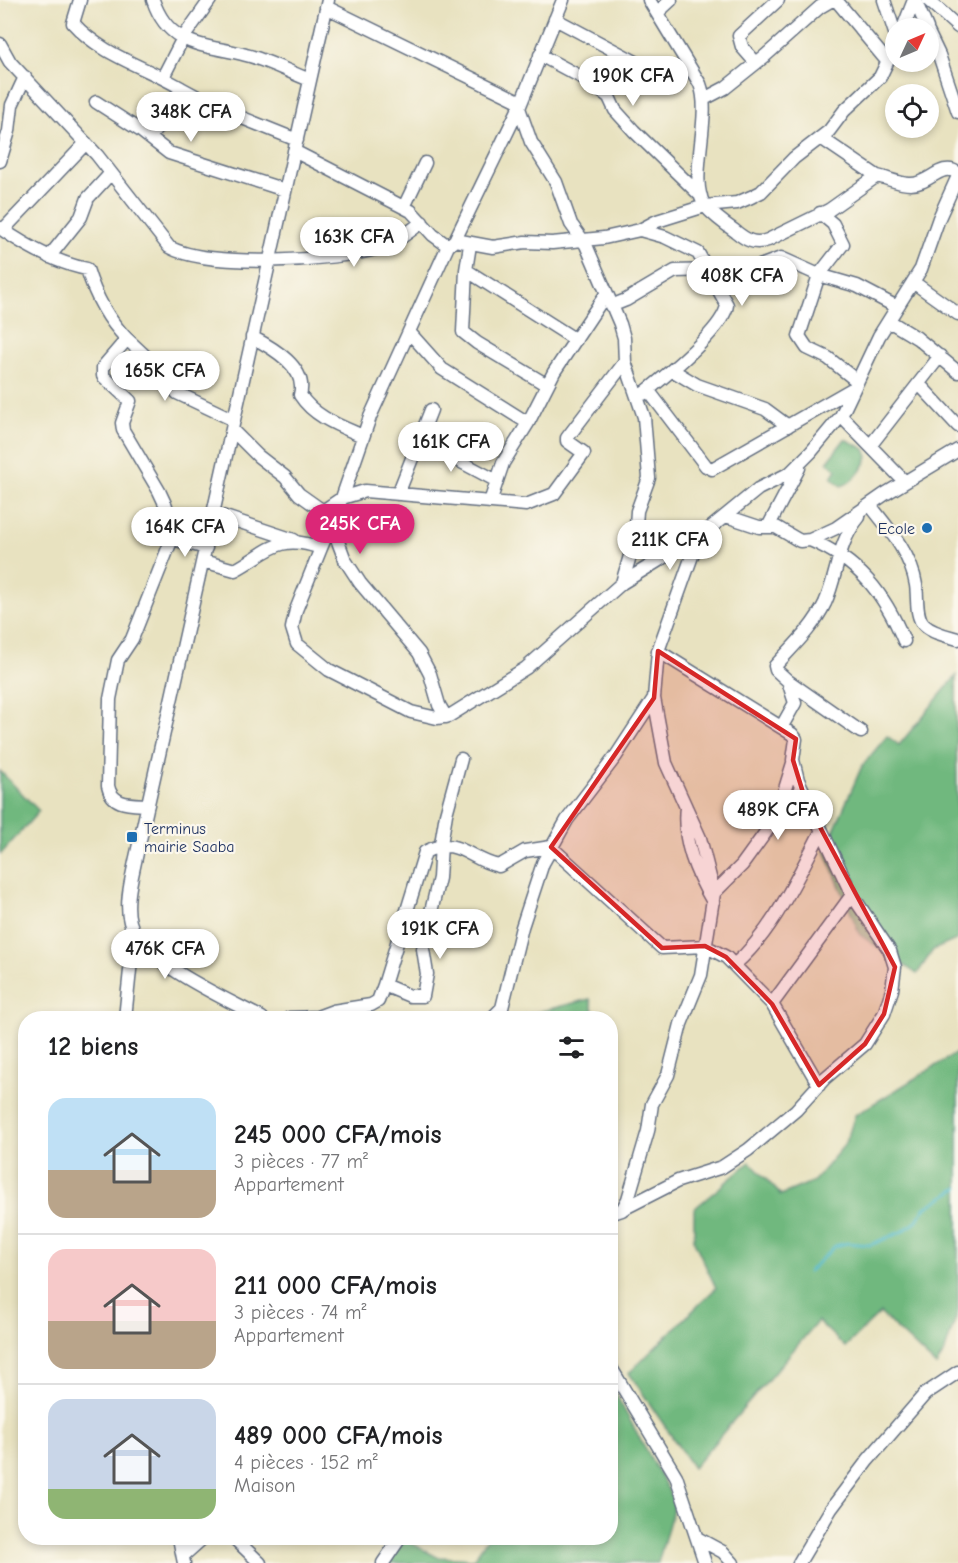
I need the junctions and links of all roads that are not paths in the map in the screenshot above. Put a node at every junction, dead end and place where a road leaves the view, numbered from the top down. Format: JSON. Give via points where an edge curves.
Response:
{"nodes":[{"id":1,"x":80,"y":0,"type":"edge"},
{"id":2,"x":153,"y":0,"type":"edge"},
{"id":3,"x":210,"y":0,"type":"edge"},
{"id":4,"x":562,"y":0,"type":"edge"},
{"id":5,"x":649,"y":0,"type":"edge"},
{"id":6,"x":671,"y":0,"type":"edge"},
{"id":7,"x":778,"y":0,"type":"edge"},
{"id":8,"x":834,"y":0,"type":"edge"},
{"id":9,"x":884,"y":0,"type":"edge"},
{"id":10,"x":915,"y":0,"type":"edge"},
{"id":11,"x":928,"y":0,"type":"edge"},
{"id":12,"x":327,"y":3,"type":"edge"},
{"id":13,"x":657,"y":13,"type":"junction"},
{"id":14,"x":890,"y":18,"type":"edge"},
{"id":15,"x":907,"y":18,"type":"edge"},
{"id":16,"x":923,"y":18,"type":"edge"},
{"id":17,"x":555,"y":19,"type":"junction"},
{"id":18,"x":958,"y":27,"type":"edge"},
{"id":19,"x":183,"y":38,"type":"junction"},
{"id":20,"x":0,"y":44,"type":"edge"},
{"id":21,"x":540,"y":55,"type":"junction"},
{"id":22,"x":939,"y":55,"type":"edge"},
{"id":23,"x":885,"y":59,"type":"edge"},
{"id":24,"x":756,"y":63,"type":"junction"},
{"id":25,"x":885,"y":63,"type":"edge"},
{"id":26,"x":662,"y":76,"type":"dead end"},
{"id":27,"x":24,"y":77,"type":"junction"},
{"id":28,"x":163,"y":77,"type":"junction"},
{"id":29,"x":310,"y":80,"type":"junction"},
{"id":30,"x":182,"y":88,"type":"junction"},
{"id":31,"x":706,"y":98,"type":"junction"},
{"id":32,"x":96,"y":102,"type":"dead end"},
{"id":33,"x":520,"y":105,"type":"junction"},
{"id":34,"x":958,"y":112,"type":"edge"},
{"id":35,"x":150,"y":137,"type":"junction"},
{"id":36,"x":821,"y":138,"type":"junction"},
{"id":37,"x":86,"y":143,"type":"junction"},
{"id":38,"x":295,"y":146,"type":"junction"},
{"id":39,"x":0,"y":161,"type":"edge"},
{"id":40,"x":426,"y":163,"type":"dead end"},
{"id":41,"x":111,"y":173,"type":"junction"},
{"id":42,"x":958,"y":174,"type":"edge"},
{"id":43,"x":877,"y":176,"type":"junction"},
{"id":44,"x":285,"y":190,"type":"junction"},
{"id":45,"x":703,"y":201,"type":"junction"},
{"id":46,"x":404,"y":207,"type":"junction"},
{"id":47,"x":820,"y":213,"type":"junction"},
{"id":48,"x":422,"y":222,"type":"junction"},
{"id":49,"x":2,"y":229,"type":"edge"},
{"id":50,"x":640,"y":230,"type":"junction"},
{"id":51,"x":581,"y":239,"type":"junction"},
{"id":52,"x":451,"y":243,"type":"junction"},
{"id":53,"x":470,"y":245,"type":"junction"},
{"id":54,"x":49,"y":257,"type":"junction"},
{"id":55,"x":270,"y":259,"type":"junction"},
{"id":56,"x":707,"y":268,"type":"junction"},
{"id":57,"x":466,"y":270,"type":"junction"},
{"id":58,"x":819,"y":275,"type":"junction"},
{"id":59,"x":913,"y":282,"type":"junction"},
{"id":60,"x":606,"y":294,"type":"junction"},
{"id":61,"x":611,"y":306,"type":"junction"},
{"id":62,"x":897,"y":307,"type":"junction"},
{"id":63,"x":958,"y":314,"type":"edge"},
{"id":64,"x":888,"y":321,"type":"junction"},
{"id":65,"x":409,"y":332,"type":"junction"},
{"id":66,"x":252,"y":337,"type":"junction"},
{"id":67,"x":127,"y":339,"type":"junction"},
{"id":68,"x":576,"y":340,"type":"junction"},
{"id":69,"x":940,"y":356,"type":"junction"},
{"id":70,"x":625,"y":362,"type":"junction"},
{"id":71,"x":672,"y":370,"type":"junction"},
{"id":72,"x":958,"y":372,"type":"edge"},
{"id":73,"x":919,"y":384,"type":"junction"},
{"id":74,"x":547,"y":385,"type":"junction"},
{"id":75,"x":855,"y":385,"type":"junction"},
{"id":76,"x":648,"y":390,"type":"junction"},
{"id":77,"x":638,"y":398,"type":"junction"},
{"id":78,"x":431,"y":410,"type":"dead end"},
{"id":79,"x":841,"y":416,"type":"junction"},
{"id":80,"x":528,"y":423,"type":"junction"},
{"id":81,"x":233,"y":425,"type":"junction"},
{"id":82,"x":788,"y":426,"type":"junction"},
{"id":83,"x":958,"y":426,"type":"edge"},
{"id":84,"x":363,"y":436,"type":"junction"},
{"id":85,"x":420,"y":440,"type":"junction"},
{"id":86,"x":870,"y":446,"type":"junction"},
{"id":87,"x":958,"y":450,"type":"edge"},
{"id":88,"x":803,"y":461,"type":"junction"},
{"id":89,"x":495,"y":480,"type":"junction"},
{"id":90,"x":905,"y":482,"type":"junction"},
{"id":91,"x":398,"y":494,"type":"junction"},
{"id":92,"x":342,"y":498,"type":"junction"},
{"id":93,"x":490,"y":502,"type":"junction"},
{"id":94,"x":868,"y":507,"type":"junction"},
{"id":95,"x":323,"y":511,"type":"junction"},
{"id":96,"x":213,"y":513,"type":"junction"},
{"id":97,"x":726,"y":516,"type":"junction"},
{"id":98,"x":331,"y":523,"type":"junction"},
{"id":99,"x":768,"y":527,"type":"junction"},
{"id":100,"x":703,"y":534,"type":"junction"},
{"id":101,"x":172,"y":539,"type":"junction"},
{"id":102,"x":295,"y":540,"type":"junction"},
{"id":103,"x":810,"y":540,"type":"junction"},
{"id":104,"x":206,"y":548,"type":"junction"},
{"id":105,"x":321,"y":548,"type":"junction"},
{"id":106,"x":839,"y":553,"type":"junction"},
{"id":107,"x":203,"y":561,"type":"junction"},
{"id":108,"x":622,"y":583,"type":"junction"},
{"id":109,"x":958,"y":639,"type":"edge"},
{"id":110,"x":904,"y":641,"type":"dead end"},
{"id":111,"x":658,"y":651,"type":"junction"},
{"id":112,"x":788,"y":681,"type":"junction"},
{"id":113,"x":654,"y":698,"type":"junction"},
{"id":114,"x":446,"y":717,"type":"junction"},
{"id":115,"x":782,"y":726,"type":"junction"},
{"id":116,"x":861,"y":732,"type":"dead end"},
{"id":117,"x":461,"y":759,"type":"dead end"},
{"id":118,"x":794,"y":760,"type":"junction"},
{"id":119,"x":148,"y":805,"type":"junction"},
{"id":120,"x":821,"y":832,"type":"junction"},
{"id":121,"x":441,"y":844,"type":"junction"},
{"id":122,"x":551,"y":847,"type":"junction"},
{"id":123,"x":852,"y":895,"type":"junction"},
{"id":124,"x":713,"y":897,"type":"junction"},
{"id":125,"x":134,"y":932,"type":"junction"},
{"id":126,"x":705,"y":946,"type":"junction"},
{"id":127,"x":734,"y":965,"type":"junction"},
{"id":128,"x":384,"y":985,"type":"junction"},
{"id":129,"x":772,"y":1004,"type":"junction"},
{"id":130,"x":126,"y":1011,"type":"edge"},
{"id":131,"x":250,"y":1011,"type":"edge"},
{"id":132,"x":333,"y":1011,"type":"edge"},
{"id":133,"x":500,"y":1011,"type":"edge"},
{"id":134,"x":819,"y":1085,"type":"junction"},
{"id":135,"x":618,"y":1210,"type":"edge"},
{"id":136,"x":618,"y":1211,"type":"edge"},
{"id":137,"x":958,"y":1372,"type":"edge"},
{"id":138,"x":618,"y":1379,"type":"edge"},
{"id":139,"x":699,"y":1539,"type":"junction"},
{"id":140,"x":195,"y":1545,"type":"edge"},
{"id":141,"x":241,"y":1545,"type":"edge"},
{"id":142,"x":395,"y":1545,"type":"edge"},
{"id":143,"x":184,"y":1559,"type":"edge"},
{"id":144,"x":260,"y":1563,"type":"edge"},
{"id":145,"x":383,"y":1563,"type":"edge"},
{"id":146,"x":705,"y":1563,"type":"edge"},
{"id":147,"x":732,"y":1563,"type":"edge"},
{"id":148,"x":799,"y":1563,"type":"edge"}],
"edges":[{"from":1,"to":28,"type":"street","via":[[73,22],[77,27],[141,69]]},
{"from":2,"to":19,"type":"street","via":[[166,25]]},
{"from":3,"to":19,"type":"street"},
{"from":4,"to":17,"type":"street"},
{"from":5,"to":13,"type":"street"},
{"from":6,"to":13,"type":"street"},
{"from":7,"to":24,"type":"street","via":[[739,36],[742,47]]},
{"from":8,"to":23,"type":"street"},
{"from":8,"to":24,"type":"street","via":[[820,7]]},
{"from":9,"to":14,"type":"street"},
{"from":10,"to":15,"type":"street"},
{"from":10,"to":16,"type":"street"},
{"from":11,"to":18,"type":"street"},
{"from":12,"to":29,"type":"street"},
{"from":12,"to":33,"type":"street"},
{"from":13,"to":31,"type":"street"},
{"from":17,"to":21,"type":"street"},
{"from":17,"to":26,"type":"street"},
{"from":19,"to":28,"type":"street"},
{"from":19,"to":29,"type":"street","via":[[215,50],[247,55]]},
{"from":20,"to":27,"type":"street","via":[[3,54]]},
{"from":21,"to":33,"type":"street"},
{"from":21,"to":45,"type":"street","via":[[609,97],[615,110]]},
{"from":22,"to":34,"type":"street"},
{"from":24,"to":31,"type":"street"},
{"from":25,"to":36,"type":"street","via":[[880,77]]},
{"from":27,"to":37,"type":"street"},
{"from":27,"to":39,"type":"street","via":[[12,105]]},
{"from":28,"to":30,"type":"street"},
{"from":29,"to":38,"type":"street"},
{"from":30,"to":35,"type":"street"},
{"from":30,"to":38,"type":"street"},
{"from":31,"to":45,"type":"street","via":[[699,162]]},
{"from":32,"to":35,"type":"street"},
{"from":33,"to":51,"type":"street","via":[[531,142],[556,182],[571,224]]},
{"from":33,"to":52,"type":"street"},
{"from":35,"to":44,"type":"street","via":[[169,153]]},
{"from":36,"to":43,"type":"street"},
{"from":36,"to":45,"type":"street","via":[[751,197],[737,203]]},
{"from":37,"to":41,"type":"street"},
{"from":37,"to":49,"type":"street"},
{"from":38,"to":44,"type":"street"},
{"from":38,"to":46,"type":"street"},
{"from":40,"to":46,"type":"street"},
{"from":41,"to":54,"type":"street","via":[[88,198],[81,217]]},
{"from":41,"to":55,"type":"street","via":[[169,247],[210,258]]},
{"from":42,"to":43,"type":"street","via":[[942,169],[929,180],[911,185]]},
{"from":42,"to":59,"type":"street"},
{"from":43,"to":47,"type":"street"},
{"from":44,"to":55,"type":"street"},
{"from":45,"to":47,"type":"street","via":[[743,238],[760,243]]},
{"from":45,"to":50,"type":"street"},
{"from":46,"to":48,"type":"street"},
{"from":47,"to":58,"type":"street","via":[[833,224],[843,242]]},
{"from":48,"to":52,"type":"street","via":[[433,235]]},
{"from":48,"to":55,"type":"street","via":[[380,248],[303,261]]},
{"from":49,"to":54,"type":"street"},
{"from":50,"to":51,"type":"street"},
{"from":50,"to":56,"type":"street","via":[[693,250]]},
{"from":51,"to":53,"type":"street","via":[[493,248]]},
{"from":51,"to":60,"type":"street"},
{"from":52,"to":53,"type":"street"},
{"from":52,"to":65,"type":"street"},
{"from":53,"to":57,"type":"street"},
{"from":54,"to":67,"type":"street","via":[[87,269],[113,323]]},
{"from":55,"to":66,"type":"street"},
{"from":56,"to":58,"type":"street","via":[[752,269],[781,258]]},
{"from":56,"to":61,"type":"street","via":[[667,273]]},
{"from":56,"to":71,"type":"street","via":[[727,305],[726,313]]},
{"from":57,"to":68,"type":"street"},
{"from":57,"to":74,"type":"street","via":[[463,332]]},
{"from":58,"to":62,"type":"street","via":[[857,286]]},
{"from":58,"to":75,"type":"street","via":[[799,336],[801,342],[828,358]]},
{"from":59,"to":62,"type":"street"},
{"from":59,"to":63,"type":"street"},
{"from":60,"to":61,"type":"street"},
{"from":60,"to":68,"type":"street"},
{"from":61,"to":70,"type":"street","via":[[623,333]]},
{"from":62,"to":64,"type":"street"},
{"from":64,"to":69,"type":"street"},
{"from":64,"to":75,"type":"street"},
{"from":65,"to":80,"type":"street","via":[[442,369]]},
{"from":65,"to":84,"type":"street"},
{"from":66,"to":81,"type":"street"},
{"from":66,"to":84,"type":"street","via":[[276,351],[298,373],[302,381],[300,396],[307,404],[331,422]]},
{"from":67,"to":81,"type":"street","via":[[173,382],[177,393]]},
{"from":67,"to":101,"type":"street","via":[[103,367],[103,376],[130,402],[123,430],[166,506]]},
{"from":68,"to":74,"type":"street"},
{"from":69,"to":72,"type":"street"},
{"from":69,"to":73,"type":"street"},
{"from":70,"to":77,"type":"street"},
{"from":70,"to":93,"type":"street","via":[[567,438],[584,453],[554,494],[519,506]]},
{"from":71,"to":76,"type":"street"},
{"from":71,"to":82,"type":"street","via":[[697,385],[765,409]]},
{"from":73,"to":83,"type":"street"},
{"from":73,"to":86,"type":"street"},
{"from":74,"to":80,"type":"street"},
{"from":75,"to":79,"type":"street"},
{"from":75,"to":82,"type":"street"},
{"from":76,"to":77,"type":"street"},
{"from":76,"to":82,"type":"street","via":[[709,469]]},
{"from":77,"to":108,"type":"street","via":[[644,417],[649,478],[637,511],[635,538]]},
{"from":78,"to":85,"type":"street"},
{"from":79,"to":86,"type":"street"},
{"from":79,"to":88,"type":"street"},
{"from":80,"to":89,"type":"street"},
{"from":81,"to":95,"type":"street","via":[[258,456]]},
{"from":81,"to":96,"type":"street"},
{"from":84,"to":92,"type":"street"},
{"from":85,"to":89,"type":"street"},
{"from":85,"to":91,"type":"street"},
{"from":86,"to":90,"type":"street"},
{"from":87,"to":90,"type":"street"},
{"from":88,"to":97,"type":"street","via":[[758,489]]},
{"from":88,"to":99,"type":"street"},
{"from":89,"to":93,"type":"street"},
{"from":90,"to":94,"type":"street"},
{"from":91,"to":92,"type":"street","via":[[365,491]]},
{"from":91,"to":93,"type":"street"},
{"from":92,"to":95,"type":"street"},
{"from":92,"to":98,"type":"street"},
{"from":94,"to":103,"type":"street","via":[[822,537]]},
{"from":94,"to":106,"type":"street","via":[[850,528]]},
{"from":94,"to":109,"type":"street","via":[[907,557],[923,624],[929,630]]},
{"from":95,"to":98,"type":"street"},
{"from":96,"to":102,"type":"street"},
{"from":96,"to":104,"type":"street"},
{"from":97,"to":99,"type":"street"},
{"from":97,"to":100,"type":"street"},
{"from":98,"to":105,"type":"street"},
{"from":98,"to":114,"type":"street","via":[[355,575],[419,653]]},
{"from":99,"to":103,"type":"street","via":[[776,527],[800,541]]},
{"from":100,"to":108,"type":"street"},
{"from":100,"to":111,"type":"street"},
{"from":101,"to":104,"type":"street"},
{"from":101,"to":119,"type":"street","via":[[132,639],[118,660],[110,699],[111,797]]},
{"from":102,"to":105,"type":"street"},
{"from":102,"to":107,"type":"street","via":[[279,543],[235,570]]},
{"from":103,"to":106,"type":"street"},
{"from":104,"to":107,"type":"street"},
{"from":105,"to":114,"type":"street","via":[[296,610],[292,628],[297,644],[329,670],[411,712]]},
{"from":106,"to":110,"type":"street","via":[[889,606]]},
{"from":106,"to":112,"type":"street","via":[[826,602],[775,666]]},
{"from":107,"to":119,"type":"street"},
{"from":108,"to":114,"type":"street","via":[[526,668]]},
{"from":111,"to":113,"type":"street"},
{"from":111,"to":115,"type":"street"},
{"from":112,"to":115,"type":"street","via":[[795,703]]},
{"from":112,"to":116,"type":"street"},
{"from":113,"to":122,"type":"street"},
{"from":113,"to":124,"type":"street","via":[[666,763],[705,851]]},
{"from":115,"to":118,"type":"street","via":[[796,739]]},
{"from":117,"to":121,"type":"street"},
{"from":118,"to":120,"type":"street","via":[[802,790]]},
{"from":118,"to":124,"type":"street","via":[[776,818]]},
{"from":119,"to":125,"type":"street","via":[[131,882],[128,914]]},
{"from":120,"to":123,"type":"street"},
{"from":120,"to":127,"type":"street","via":[[768,925]]},
{"from":121,"to":122,"type":"street","via":[[497,866],[525,851]]},
{"from":121,"to":128,"type":"street","via":[[423,855]]},
{"from":121,"to":128,"type":"street","via":[[439,878],[423,949],[426,992],[419,998]]},
{"from":122,"to":126,"type":"street","via":[[662,948]]},
{"from":122,"to":133,"type":"street","via":[[522,927]]},
{"from":123,"to":129,"type":"street"},
{"from":123,"to":134,"type":"street","via":[[890,951],[894,967],[892,990],[884,1014],[865,1044]]},
{"from":124,"to":126,"type":"street"},
{"from":125,"to":130,"type":"street"},
{"from":125,"to":131,"type":"street","via":[[145,948],[172,967]]},
{"from":126,"to":127,"type":"street"},
{"from":126,"to":135,"type":"street","via":[[701,975],[681,1024],[668,1075],[652,1104],[628,1199]]},
{"from":127,"to":129,"type":"street"},
{"from":128,"to":132,"type":"street","via":[[378,1001],[371,1005]]},
{"from":129,"to":134,"type":"street"},
{"from":134,"to":136,"type":"street","via":[[796,1110],[722,1167],[678,1181]]},
{"from":137,"to":148,"type":"street","via":[[925,1394],[868,1460],[831,1509]]},
{"from":138,"to":139,"type":"street","via":[[676,1476]]},
{"from":139,"to":146,"type":"street"},
{"from":139,"to":147,"type":"street","via":[[723,1552]]},
{"from":140,"to":143,"type":"street"},
{"from":141,"to":144,"type":"street"},
{"from":142,"to":145,"type":"street"}]}
